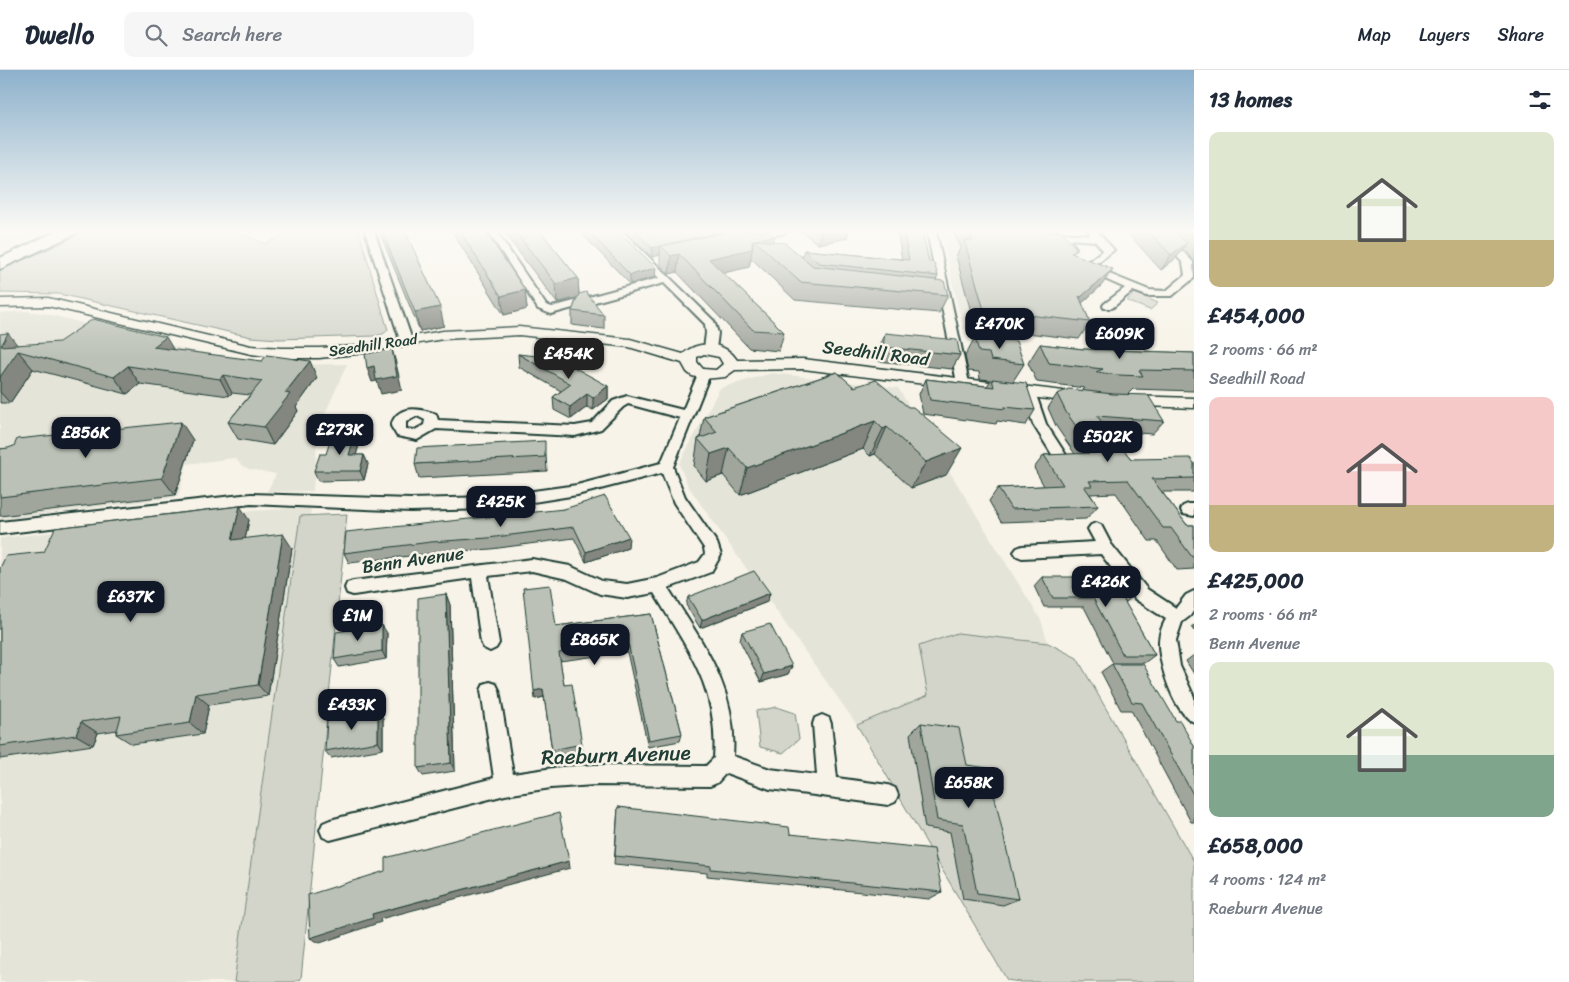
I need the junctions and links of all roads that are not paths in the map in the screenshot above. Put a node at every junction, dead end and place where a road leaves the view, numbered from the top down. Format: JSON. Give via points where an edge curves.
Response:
{"nodes":[{"id":1,"x":384,"y":274,"type":"edge"},
{"id":2,"x":520,"y":274,"type":"edge"},
{"id":3,"x":661,"y":274,"type":"edge"},
{"id":4,"x":938,"y":274,"type":"edge"},
{"id":5,"x":1098,"y":274,"type":"edge"},
{"id":6,"x":1190,"y":274,"type":"edge"},
{"id":7,"x":665,"y":280,"type":"junction"},
{"id":8,"x":1132,"y":287,"type":"junction"},
{"id":9,"x":0,"y":302,"type":"edge"},
{"id":10,"x":1108,"y":306,"type":"dead end"},
{"id":11,"x":406,"y":340,"type":"junction"},
{"id":12,"x":710,"y":349,"type":"junction"},
{"id":13,"x":688,"y":360,"type":"junction"},
{"id":14,"x":731,"y":365,"type":"junction"},
{"id":15,"x":704,"y":374,"type":"junction"},
{"id":16,"x":963,"y":383,"type":"junction"},
{"id":17,"x":1029,"y":392,"type":"junction"},
{"id":18,"x":1094,"y":400,"type":"edge"},
{"id":19,"x":1113,"y":401,"type":"edge"},
{"id":20,"x":1194,"y":404,"type":"edge"},
{"id":21,"x":687,"y":415,"type":"junction"},
{"id":22,"x":432,"y":424,"type":"dead end"},
{"id":23,"x":1063,"y":461,"type":"edge"},
{"id":24,"x":666,"y":467,"type":"junction"},
{"id":25,"x":0,"y":528,"type":"edge"},
{"id":26,"x":1096,"y":529,"type":"dead end"},
{"id":27,"x":1105,"y":548,"type":"junction"},
{"id":28,"x":1022,"y":552,"type":"dead end"},
{"id":29,"x":478,"y":571,"type":"junction"},
{"id":30,"x":658,"y":585,"type":"junction"},
{"id":31,"x":353,"y":588,"type":"dead end"},
{"id":32,"x":1194,"y":598,"type":"edge"},
{"id":33,"x":1176,"y":617,"type":"junction"},
{"id":34,"x":490,"y":643,"type":"dead end"},
{"id":35,"x":490,"y":690,"type":"dead end"},
{"id":36,"x":1194,"y":713,"type":"edge"},
{"id":37,"x":822,"y":724,"type":"dead end"},
{"id":38,"x":723,"y":762,"type":"junction"},
{"id":39,"x":505,"y":785,"type":"junction"},
{"id":40,"x":828,"y":787,"type":"junction"},
{"id":41,"x":888,"y":795,"type":"dead end"},
{"id":42,"x":330,"y":830,"type":"dead end"}],
"edges":[{"from":1,"to":11,"type":"street"},
{"from":2,"to":7,"type":"street","via":[[542,308],[550,311]]},
{"from":3,"to":7,"type":"street"},
{"from":4,"to":16,"type":"street"},
{"from":5,"to":8,"type":"street"},
{"from":6,"to":8,"type":"street","via":[[1168,294]]},
{"from":7,"to":12,"type":"street","via":[[710,323]]},
{"from":8,"to":10,"type":"street"},
{"from":9,"to":11,"type":"street","name":"Seedhill Road","via":[[48,302],[251,350],[282,354],[356,350]]},
{"from":11,"to":13,"type":"street","name":"Seedhill Road","via":[[477,332],[550,333],[630,343]]},
{"from":12,"to":13,"type":"street","via":[[696,351]]},
{"from":12,"to":14,"type":"street","via":[[727,355]]},
{"from":13,"to":15,"type":"street","via":[[691,368]]},
{"from":14,"to":15,"type":"street","via":[[721,374]]},
{"from":14,"to":16,"type":"street","name":"Seedhill Road","via":[[803,364]]},
{"from":15,"to":21,"type":"street"},
{"from":16,"to":17,"type":"street","name":"Seedhill Road"},
{"from":17,"to":18,"type":"street","name":"Seedhill Road"},
{"from":17,"to":23,"type":"street","via":[[1040,424]]},
{"from":19,"to":20,"type":"street"},
{"from":21,"to":22,"type":"street","via":[[627,400],[618,404],[596,426],[576,431]]},
{"from":21,"to":24,"type":"street"},
{"from":24,"to":25,"type":"street","via":[[577,490],[490,502],[411,505],[250,499]]},
{"from":24,"to":30,"type":"street","name":"Benn Avenue","via":[[679,499],[712,547],[713,555],[705,567]]},
{"from":26,"to":27,"type":"street"},
{"from":27,"to":28,"type":"street"},
{"from":27,"to":33,"type":"street","via":[[1141,594]]},
{"from":29,"to":30,"type":"street","name":"Benn Avenue","via":[[532,565],[570,573],[600,587],[627,591]]},
{"from":29,"to":31,"type":"street","name":"Benn Avenue"},
{"from":29,"to":34,"type":"street","name":"Benn Avenue"},
{"from":30,"to":38,"type":"street","via":[[711,675],[724,718]]},
{"from":32,"to":33,"type":"street"},
{"from":33,"to":36,"type":"street","via":[[1168,635],[1168,650],[1174,678]]},
{"from":35,"to":39,"type":"street"},
{"from":37,"to":40,"type":"street"},
{"from":38,"to":39,"type":"street","name":"Raeburn Avenue","via":[[710,776],[578,776]]},
{"from":38,"to":40,"type":"street","via":[[770,779]]},
{"from":39,"to":42,"type":"street","name":"Raeburn Avenue"},
{"from":40,"to":41,"type":"street"}]}
